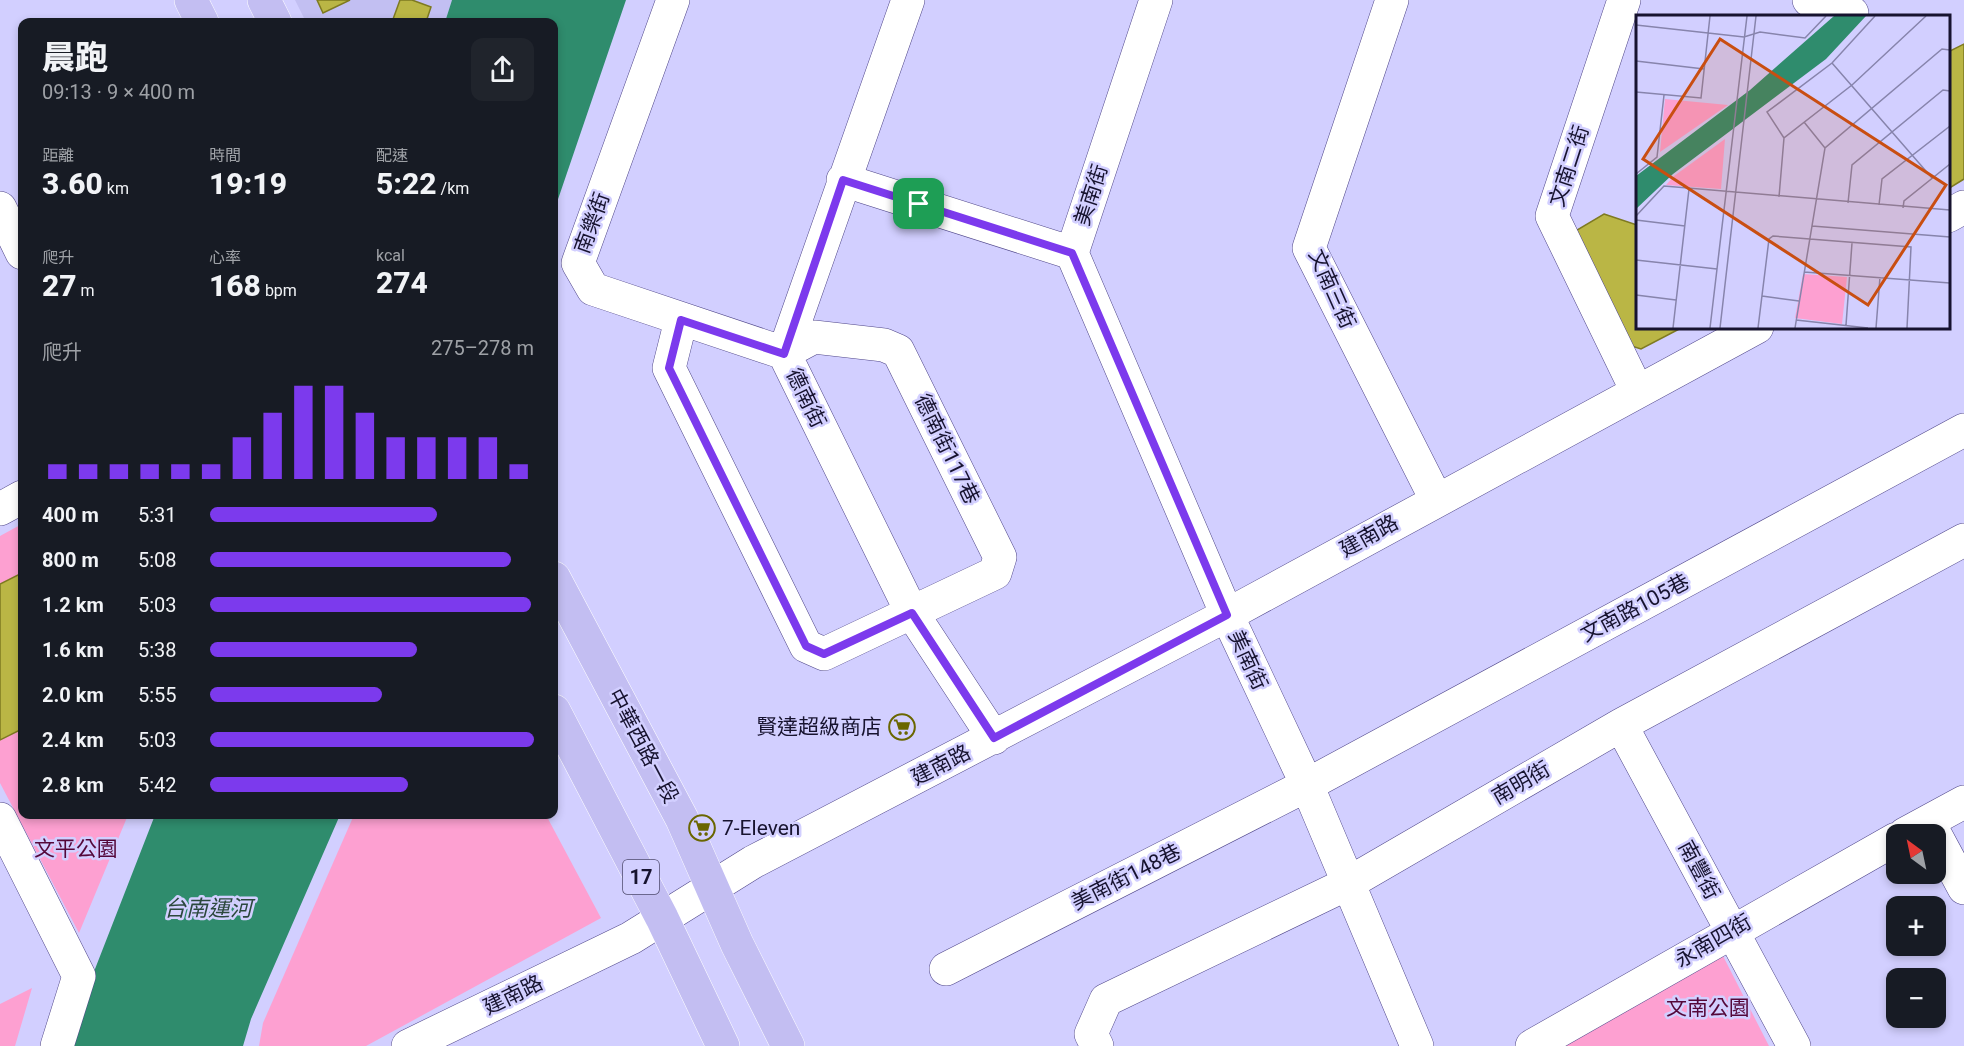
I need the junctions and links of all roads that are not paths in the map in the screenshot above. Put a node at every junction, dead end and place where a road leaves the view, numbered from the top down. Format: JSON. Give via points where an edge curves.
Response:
{"nodes":[{"id":1,"x":190,"y":0,"type":"edge"},
{"id":2,"x":264,"y":0,"type":"edge"},
{"id":3,"x":673,"y":0,"type":"edge"},
{"id":4,"x":908,"y":0,"type":"edge"},
{"id":5,"x":1156,"y":0,"type":"edge"},
{"id":6,"x":1392,"y":0,"type":"edge"},
{"id":7,"x":1624,"y":0,"type":"edge"},
{"id":8,"x":1809,"y":0,"type":"edge"},
{"id":9,"x":1853,"y":10,"type":"edge"},
{"id":10,"x":200,"y":18,"type":"edge"},
{"id":11,"x":273,"y":18,"type":"edge"},
{"id":12,"x":843,"y":180,"type":"junction"},
{"id":13,"x":1964,"y":207,"type":"edge"},
{"id":14,"x":0,"y":208,"type":"edge"},
{"id":15,"x":1949,"y":215,"type":"edge"},
{"id":16,"x":14,"y":253,"type":"edge"},
{"id":17,"x":1072,"y":253,"type":"junction"},
{"id":18,"x":681,"y":320,"type":"junction"},
{"id":19,"x":1755,"y":328,"type":"edge"},
{"id":20,"x":784,"y":354,"type":"junction"},
{"id":21,"x":1636,"y":390,"type":"junction"},
{"id":22,"x":1964,"y":430,"type":"edge"},
{"id":23,"x":18,"y":499,"type":"edge"},
{"id":24,"x":1437,"y":499,"type":"junction"},
{"id":25,"x":0,"y":509,"type":"edge"},
{"id":26,"x":1964,"y":540,"type":"edge"},
{"id":27,"x":558,"y":586,"type":"edge"},
{"id":28,"x":912,"y":613,"type":"junction"},
{"id":29,"x":1227,"y":615,"type":"junction"},
{"id":30,"x":558,"y":719,"type":"edge"},
{"id":31,"x":1621,"y":725,"type":"junction"},
{"id":32,"x":994,"y":738,"type":"junction"},
{"id":33,"x":1307,"y":785,"type":"junction"},
{"id":34,"x":1964,"y":802,"type":"edge"},
{"id":35,"x":0,"y":819,"type":"edge"},
{"id":36,"x":1935,"y":824,"type":"edge"},
{"id":37,"x":1886,"y":845,"type":"edge"},
{"id":38,"x":1946,"y":861,"type":"edge"},
{"id":39,"x":1347,"y":884,"type":"junction"},
{"id":40,"x":711,"y":886,"type":"junction"},
{"id":41,"x":1964,"y":888,"type":"edge"},
{"id":42,"x":662,"y":918,"type":"junction"},
{"id":43,"x":1731,"y":930,"type":"junction"},
{"id":44,"x":946,"y":969,"type":"dead end"},
{"id":45,"x":1094,"y":1040,"type":"edge"},
{"id":46,"x":57,"y":1046,"type":"edge"},
{"id":47,"x":408,"y":1046,"type":"edge"},
{"id":48,"x":723,"y":1046,"type":"edge"},
{"id":49,"x":788,"y":1046,"type":"edge"},
{"id":50,"x":1417,"y":1046,"type":"edge"},
{"id":51,"x":1532,"y":1046,"type":"edge"},
{"id":52,"x":1794,"y":1046,"type":"edge"}],
"edges":[{"from":1,"to":10,"type":"main road"},
{"from":2,"to":11,"type":"main road"},
{"from":3,"to":18,"type":"street","name":"南樂街","via":[[578,263],[593,289]]},
{"from":4,"to":12,"type":"street","name":"德南街"},
{"from":5,"to":17,"type":"street","name":"美南街"},
{"from":6,"to":24,"type":"street","name":"文南三街","via":[[1309,248]]},
{"from":7,"to":21,"type":"street","name":"文南二街","via":[[1552,216]]},
{"from":8,"to":9,"type":"street"},
{"from":12,"to":17,"type":"street"},
{"from":12,"to":20,"type":"street","name":"德南街"},
{"from":13,"to":15,"type":"street"},
{"from":14,"to":16,"type":"street"},
{"from":17,"to":29,"type":"street","name":"美南街"},
{"from":18,"to":20,"type":"street","name":"南樂街"},
{"from":18,"to":28,"type":"street","via":[[669,368],[806,646],[824,654]]},
{"from":19,"to":21,"type":"street","name":"建南路"},
{"from":20,"to":28,"type":"street","name":"德南街"},
{"from":20,"to":28,"type":"street","name":"德南街117巷","via":[[814,337],[884,345],[898,351],[1000,557],[995,573]]},
{"from":21,"to":24,"type":"street","name":"建南路"},
{"from":22,"to":33,"type":"street","name":"文南路105巷"},
{"from":23,"to":25,"type":"street"},
{"from":24,"to":29,"type":"street","name":"建南路"},
{"from":26,"to":31,"type":"street","name":"南明街"},
{"from":27,"to":40,"type":"main road","name":"中華西路一段","via":[[682,819]]},
{"from":28,"to":32,"type":"street","name":"德南街"},
{"from":29,"to":32,"type":"street","name":"建南路"},
{"from":29,"to":33,"type":"street","name":"美南街"},
{"from":30,"to":42,"type":"main road","number":"17"},
{"from":31,"to":39,"type":"street","name":"南明街"},
{"from":31,"to":43,"type":"street","name":"南豐街"},
{"from":32,"to":40,"type":"street","name":"建南路"},
{"from":33,"to":39,"type":"street","name":"美南街"},
{"from":33,"to":44,"type":"street","name":"美南街148巷"},
{"from":34,"to":36,"type":"street"},
{"from":35,"to":46,"type":"street","via":[[79,976]]},
{"from":37,"to":43,"type":"street","name":"永南四街"},
{"from":38,"to":41,"type":"street"},
{"from":39,"to":45,"type":"street","name":"南明街","via":[[1106,999]]},
{"from":39,"to":50,"type":"street","name":"美南街"},
{"from":40,"to":42,"type":"street","name":"建南路"},
{"from":40,"to":49,"type":"main road","name":"中華西路一段"},
{"from":42,"to":47,"type":"street","name":"建南路","via":[[631,938]]},
{"from":42,"to":48,"type":"main road","number":"17"},
{"from":43,"to":51,"type":"street","name":"永南四街"},
{"from":43,"to":52,"type":"street","name":"南豐街"}]}
